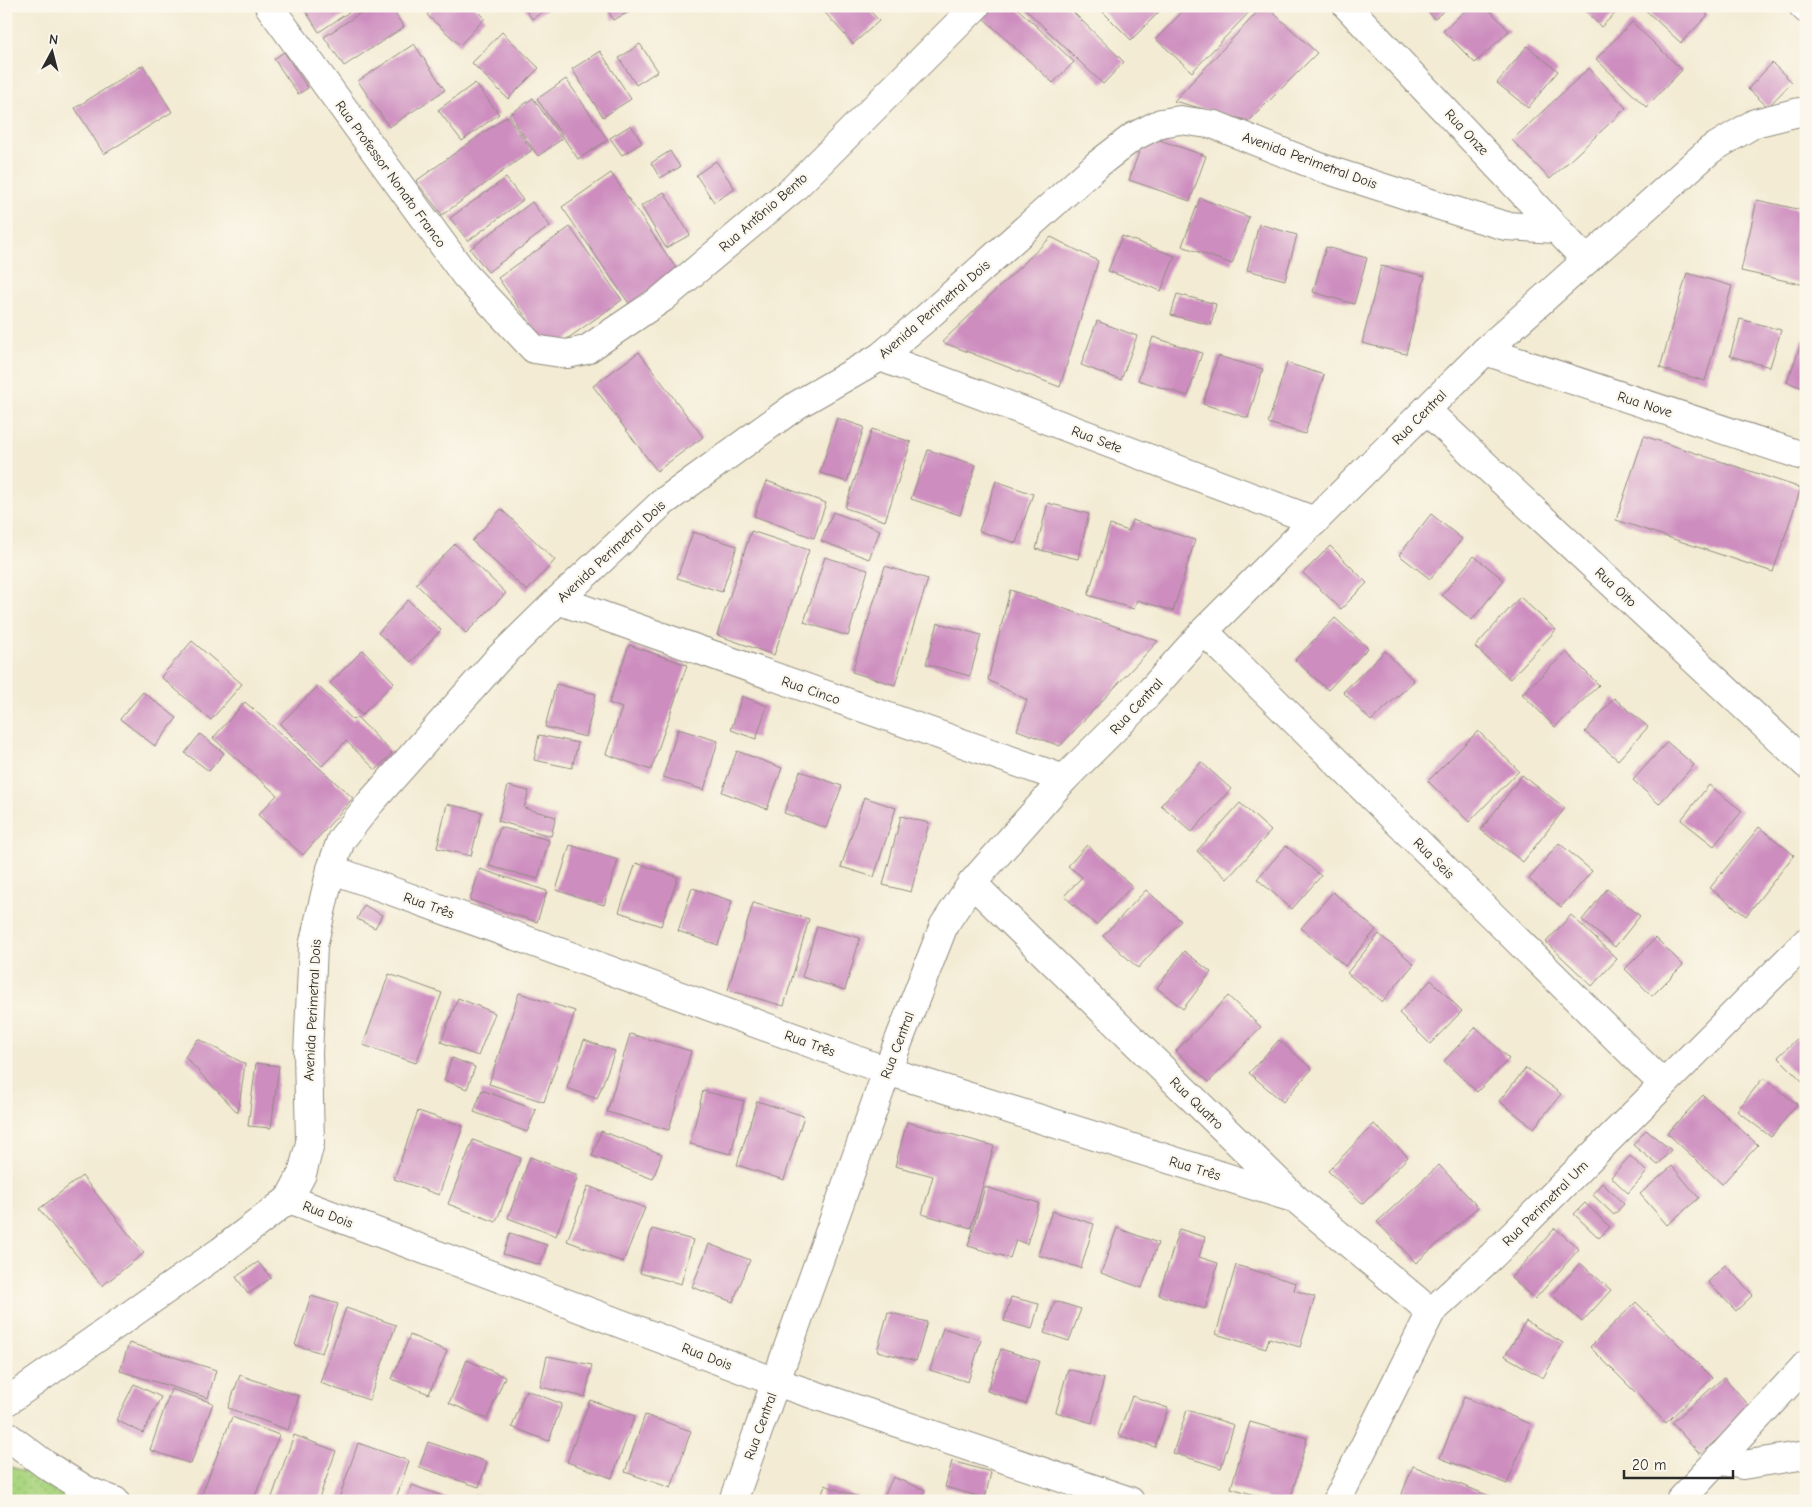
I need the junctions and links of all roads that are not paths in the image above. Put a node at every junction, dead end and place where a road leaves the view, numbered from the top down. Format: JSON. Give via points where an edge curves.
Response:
{"nodes":[{"id":1,"x":269,"y":6,"type":"edge"},
{"id":2,"x":976,"y":6,"type":"edge"},
{"id":3,"x":1347,"y":6,"type":"edge"},
{"id":4,"x":1803,"y":6,"type":"edge"},
{"id":5,"x":1806,"y":9,"type":"edge"},
{"id":6,"x":1806,"y":114,"type":"edge"},
{"id":7,"x":1556,"y":229,"type":"junction"},
{"id":8,"x":1586,"y":260,"type":"junction"},
{"id":9,"x":521,"y":336,"type":"joint"},
{"id":10,"x":1485,"y":351,"type":"junction"},
{"id":11,"x":880,"y":357,"type":"junction"},
{"id":12,"x":1426,"y":410,"type":"junction"},
{"id":13,"x":1806,"y":457,"type":"edge"},
{"id":14,"x":1315,"y":521,"type":"junction"},
{"id":15,"x":558,"y":600,"type":"junction"},
{"id":16,"x":1204,"y":631,"type":"junction"},
{"id":17,"x":1806,"y":764,"type":"edge"},
{"id":18,"x":1064,"y":779,"type":"junction"},
{"id":19,"x":330,"y":869,"type":"junction"},
{"id":20,"x":972,"y":883,"type":"junction"},
{"id":21,"x":1806,"y":942,"type":"edge"},
{"id":22,"x":887,"y":1071,"type":"junction"},
{"id":23,"x":1663,"y":1084,"type":"junction"},
{"id":24,"x":289,"y":1199,"type":"junction"},
{"id":25,"x":1296,"y":1199,"type":"junction"},
{"id":26,"x":1431,"y":1312,"type":"junction"},
{"id":27,"x":1806,"y":1365,"type":"edge"},
{"id":28,"x":776,"y":1382,"type":"junction"},
{"id":29,"x":6,"y":1402,"type":"edge"},
{"id":30,"x":6,"y":1435,"type":"edge"},
{"id":31,"x":1806,"y":1455,"type":"edge"},
{"id":32,"x":1718,"y":1460,"type":"junction"},
{"id":33,"x":115,"y":1501,"type":"edge"},
{"id":34,"x":733,"y":1501,"type":"edge"},
{"id":35,"x":1130,"y":1501,"type":"edge"},
{"id":36,"x":1336,"y":1501,"type":"edge"},
{"id":37,"x":1680,"y":1501,"type":"edge"}],
"edges":[{"from":1,"to":9,"type":"street","name":"Rua Professor Nonato Franco","via":[[465,275]]},
{"from":2,"to":9,"type":"street","name":"Rua Antônio Bento","via":[[794,188],[663,298],[586,350],[567,354],[534,349]]},
{"from":3,"to":7,"type":"street","name":"Rua Onze"},
{"from":4,"to":5,"type":"street"},
{"from":6,"to":8,"type":"street","name":"Rua Central","via":[[1799,112],[1755,123],[1710,150]]},
{"from":7,"to":8,"type":"street","name":"Rua Onze"},
{"from":7,"to":11,"type":"street","name":"Avenida Perimetral Dois","via":[[1506,226],[1465,214],[1322,168],[1215,125],[1180,120],[1161,123],[1134,136],[1098,164]]},
{"from":8,"to":10,"type":"street","name":"Rua Central"},
{"from":10,"to":12,"type":"street","name":"Rua Central"},
{"from":10,"to":13,"type":"street","name":"Rua Nove"},
{"from":11,"to":14,"type":"street","name":"Rua Sete"},
{"from":11,"to":15,"type":"street","name":"Avenida Perimetral Dois","via":[[798,405],[662,503]]},
{"from":12,"to":14,"type":"street","name":"Rua Central"},
{"from":12,"to":17,"type":"street","name":"Rua Oito"},
{"from":14,"to":16,"type":"street","name":"Rua Central"},
{"from":15,"to":18,"type":"street","name":"Rua Cinco"},
{"from":15,"to":19,"type":"street","name":"Avenida Perimetral Dois","via":[[497,660],[371,802],[341,840]]},
{"from":16,"to":18,"type":"street","name":"Rua Central","via":[[1138,705]]},
{"from":16,"to":23,"type":"street","name":"Rua Seis"},
{"from":18,"to":20,"type":"street","name":"Rua Central"},
{"from":19,"to":22,"type":"street","name":"Rua Três"},
{"from":19,"to":24,"type":"street","name":"Avenida Perimetral Dois","via":[[313,946],[308,1054],[310,1143],[302,1174]]},
{"from":20,"to":22,"type":"street","name":"Rua Central","via":[[944,925]]},
{"from":20,"to":25,"type":"street","name":"Rua Quatro"},
{"from":21,"to":23,"type":"street","name":"Rua Perimetral Um"},
{"from":22,"to":25,"type":"street","name":"Rua Três"},
{"from":22,"to":28,"type":"street","name":"Rua Central"},
{"from":23,"to":26,"type":"street","name":"Rua Perimetral Um","via":[[1493,1255]]},
{"from":24,"to":28,"type":"street","name":"Rua Dois"},
{"from":24,"to":29,"type":"street","name":"Avenida Perimetral Dois","via":[[221,1251]]},
{"from":25,"to":26,"type":"street","name":"Rua Quatro"},
{"from":26,"to":36,"type":"street","name":"Rua Perimetral Um"},
{"from":27,"to":32,"type":"street"},
{"from":28,"to":34,"type":"street","name":"Rua Central"},
{"from":28,"to":35,"type":"street","name":"Rua Dois"},
{"from":30,"to":33,"type":"street","via":[[86,1490]]},
{"from":31,"to":32,"type":"street","via":[[1743,1465]]},
{"from":32,"to":37,"type":"street"}]}
